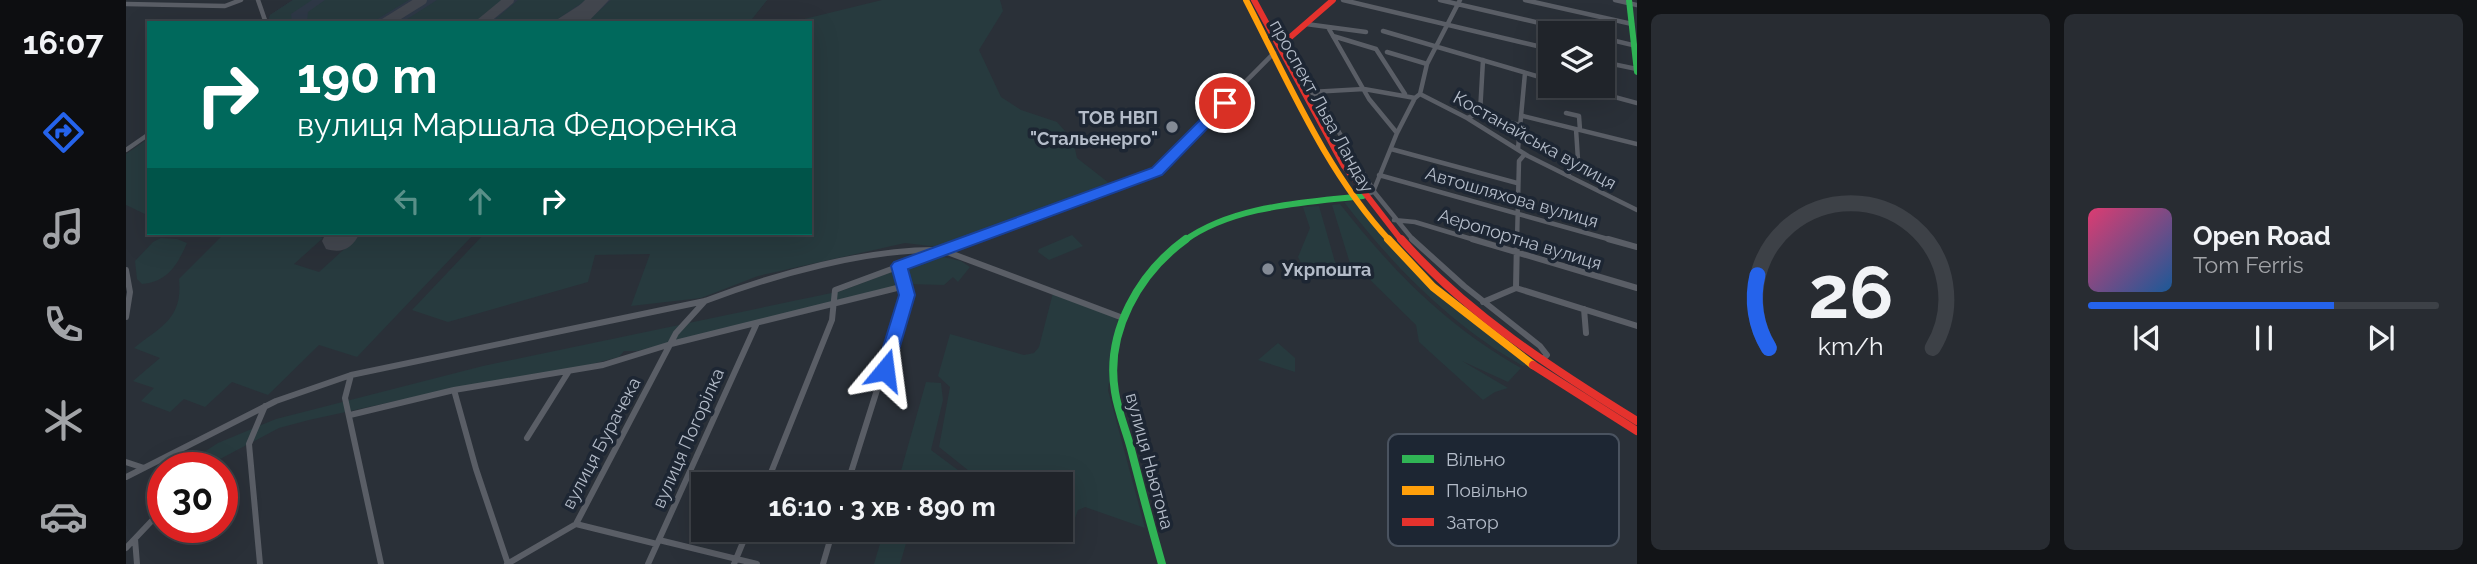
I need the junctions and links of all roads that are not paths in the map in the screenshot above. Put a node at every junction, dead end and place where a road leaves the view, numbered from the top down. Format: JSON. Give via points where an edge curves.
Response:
{"nodes":[{"id":1,"x":241,"y":0,"type":"edge"},
{"id":2,"x":258,"y":0,"type":"edge"},
{"id":3,"x":1246,"y":0,"type":"edge"},
{"id":4,"x":1254,"y":0,"type":"edge"},
{"id":5,"x":1333,"y":0,"type":"edge"},
{"id":6,"x":1343,"y":0,"type":"edge"},
{"id":7,"x":1440,"y":0,"type":"edge"},
{"id":8,"x":1525,"y":0,"type":"edge"},
{"id":9,"x":1615,"y":0,"type":"edge"},
{"id":10,"x":1459,"y":2,"type":"edge"},
{"id":11,"x":1632,"y":3,"type":"edge"},
{"id":12,"x":126,"y":4,"type":"edge"},
{"id":13,"x":1255,"y":8,"type":"junction"},
{"id":14,"x":266,"y":21,"type":"edge"},
{"id":15,"x":1538,"y":22,"type":"edge"},
{"id":16,"x":1632,"y":23,"type":"junction"},
{"id":17,"x":1306,"y":24,"type":"junction"},
{"id":18,"x":1448,"y":26,"type":"junction"},
{"id":19,"x":1329,"y":29,"type":"junction"},
{"id":20,"x":1366,"y":32,"type":"dead end"},
{"id":21,"x":1383,"y":32,"type":"dead end"},
{"id":22,"x":1333,"y":36,"type":"junction"},
{"id":23,"x":1615,"y":41,"type":"edge"},
{"id":24,"x":1437,"y":46,"type":"junction"},
{"id":25,"x":1538,"y":46,"type":"edge"},
{"id":26,"x":1636,"y":46,"type":"edge"},
{"id":27,"x":1277,"y":50,"type":"junction"},
{"id":28,"x":1387,"y":52,"type":"dead end"},
{"id":29,"x":1267,"y":60,"type":"junction"},
{"id":30,"x":1483,"y":61,"type":"junction"},
{"id":31,"x":1278,"y":62,"type":"junction"},
{"id":32,"x":1427,"y":64,"type":"junction"},
{"id":33,"x":1615,"y":65,"type":"edge"},
{"id":34,"x":1637,"y":70,"type":"edge"},
{"id":35,"x":1525,"y":73,"type":"junction"},
{"id":36,"x":1538,"y":77,"type":"edge"},
{"id":37,"x":1300,"y":84,"type":"junction"},
{"id":38,"x":1364,"y":89,"type":"junction"},
{"id":39,"x":1311,"y":92,"type":"junction"},
{"id":40,"x":1405,"y":94,"type":"junction"},
{"id":41,"x":1417,"y":96,"type":"junction"},
{"id":42,"x":1615,"y":97,"type":"edge"},
{"id":43,"x":1637,"y":103,"type":"edge"},
{"id":44,"x":1480,"y":113,"type":"junction"},
{"id":45,"x":1566,"y":113,"type":"dead end"},
{"id":46,"x":1523,"y":116,"type":"junction"},
{"id":47,"x":1467,"y":118,"type":"junction"},
{"id":48,"x":1522,"y":126,"type":"junction"},
{"id":49,"x":1578,"y":129,"type":"junction"},
{"id":50,"x":1397,"y":133,"type":"junction"},
{"id":51,"x":147,"y":135,"type":"edge"},
{"id":52,"x":1637,"y":144,"type":"edge"},
{"id":53,"x":1391,"y":149,"type":"junction"},
{"id":54,"x":1518,"y":149,"type":"junction"},
{"id":55,"x":126,"y":150,"type":"edge"},
{"id":56,"x":1525,"y":153,"type":"junction"},
{"id":57,"x":1379,"y":175,"type":"junction"},
{"id":58,"x":1567,"y":176,"type":"junction"},
{"id":59,"x":1517,"y":183,"type":"junction"},
{"id":60,"x":1374,"y":190,"type":"junction"},
{"id":61,"x":1363,"y":197,"type":"junction"},
{"id":62,"x":1352,"y":198,"type":"junction"},
{"id":63,"x":1637,"y":210,"type":"edge"},
{"id":64,"x":1517,"y":212,"type":"junction"},
{"id":65,"x":1395,"y":219,"type":"junction"},
{"id":66,"x":1637,"y":247,"type":"edge"},
{"id":67,"x":942,"y":250,"type":"junction"},
{"id":68,"x":1516,"y":252,"type":"junction"},
{"id":69,"x":899,"y":266,"type":"junction"},
{"id":70,"x":126,"y":271,"type":"edge"},
{"id":71,"x":905,"y":286,"type":"junction"},
{"id":72,"x":1516,"y":288,"type":"junction"},
{"id":73,"x":1637,"y":288,"type":"edge"},
{"id":74,"x":705,"y":302,"type":"junction"},
{"id":75,"x":1483,"y":302,"type":"junction"},
{"id":76,"x":834,"y":306,"type":"junction"},
{"id":77,"x":1584,"y":309,"type":"junction"},
{"id":78,"x":126,"y":317,"type":"edge"},
{"id":79,"x":1123,"y":318,"type":"junction"},
{"id":80,"x":756,"y":325,"type":"junction"},
{"id":81,"x":1637,"y":326,"type":"edge"},
{"id":82,"x":1586,"y":333,"type":"dead end"},
{"id":83,"x":671,"y":344,"type":"junction"},
{"id":84,"x":1539,"y":363,"type":"junction"},
{"id":85,"x":569,"y":371,"type":"junction"},
{"id":86,"x":351,"y":374,"type":"junction"},
{"id":87,"x":454,"y":390,"type":"junction"},
{"id":88,"x":265,"y":405,"type":"junction"},
{"id":89,"x":350,"y":415,"type":"junction"},
{"id":90,"x":1637,"y":421,"type":"edge"},
{"id":91,"x":1637,"y":431,"type":"edge"},
{"id":92,"x":527,"y":438,"type":"dead end"},
{"id":93,"x":176,"y":452,"type":"edge"},
{"id":94,"x":126,"y":462,"type":"edge"},
{"id":95,"x":147,"y":466,"type":"edge"},
{"id":96,"x":144,"y":468,"type":"junction"},
{"id":97,"x":771,"y":472,"type":"edge"},
{"id":98,"x":851,"y":472,"type":"edge"},
{"id":99,"x":126,"y":477,"type":"edge"},
{"id":100,"x":576,"y":524,"type":"junction"},
{"id":101,"x":147,"y":526,"type":"edge"},
{"id":102,"x":135,"y":539,"type":"junction"},
{"id":103,"x":658,"y":542,"type":"junction"},
{"id":104,"x":743,"y":542,"type":"edge"},
{"id":105,"x":829,"y":542,"type":"edge"},
{"id":106,"x":126,"y":548,"type":"edge"},
{"id":107,"x":736,"y":561,"type":"edge"},
{"id":108,"x":136,"y":564,"type":"edge"},
{"id":109,"x":260,"y":564,"type":"edge"},
{"id":110,"x":382,"y":564,"type":"edge"},
{"id":111,"x":508,"y":564,"type":"edge"},
{"id":112,"x":649,"y":564,"type":"edge"},
{"id":113,"x":757,"y":564,"type":"edge"},
{"id":114,"x":823,"y":564,"type":"edge"},
{"id":115,"x":1162,"y":564,"type":"edge"}],
"edges":[{"from":1,"to":12,"type":"street","via":[[225,6]]},
{"from":2,"to":14,"type":"street"},
{"from":3,"to":13,"type":"main road","name":"проспект Льва Ландау"},
{"from":4,"to":13,"type":"main road","name":"проспект Льва Ландау"},
{"from":5,"to":17,"type":"main road"},
{"from":6,"to":18,"type":"street"},
{"from":7,"to":10,"type":"street"},
{"from":8,"to":16,"type":"street"},
{"from":9,"to":11,"type":"street"},
{"from":10,"to":15,"type":"street"},
{"from":10,"to":18,"type":"street"},
{"from":11,"to":16,"type":"main road"},
{"from":13,"to":27,"type":"main road","name":"проспект Льва Ландау"},
{"from":16,"to":26,"type":"main road"},
{"from":17,"to":19,"type":"street"},
{"from":17,"to":27,"type":"main road"},
{"from":18,"to":24,"type":"street"},
{"from":18,"to":25,"type":"street"},
{"from":19,"to":20,"type":"street"},
{"from":19,"to":22,"type":"street"},
{"from":21,"to":24,"type":"street"},
{"from":22,"to":38,"type":"street"},
{"from":22,"to":40,"type":"street","via":[[1377,49]]},
{"from":23,"to":26,"type":"street"},
{"from":24,"to":30,"type":"street"},
{"from":24,"to":32,"type":"street"},
{"from":26,"to":34,"type":"main road"},
{"from":27,"to":29,"type":"street"},
{"from":27,"to":31,"type":"main road","name":"проспект Льва Ландау"},
{"from":27,"to":37,"type":"main road","name":"проспект Льва Ландау"},
{"from":28,"to":32,"type":"street"},
{"from":29,"to":31,"type":"main road"},
{"from":29,"to":67,"type":"street","via":[[1157,172]]},
{"from":30,"to":35,"type":"street"},
{"from":30,"to":44,"type":"street"},
{"from":31,"to":62,"type":"main road","name":"проспект Льва Ландау"},
{"from":32,"to":41,"type":"street"},
{"from":33,"to":34,"type":"street"},
{"from":35,"to":36,"type":"street"},
{"from":35,"to":46,"type":"street"},
{"from":37,"to":39,"type":"street"},
{"from":37,"to":61,"type":"main road","name":"проспект Льва Ландау"},
{"from":38,"to":39,"type":"street","name":"Костанайська вулиця"},
{"from":38,"to":40,"type":"street","name":"Костанайська вулиця"},
{"from":38,"to":50,"type":"street"},
{"from":39,"to":60,"type":"street"},
{"from":40,"to":41,"type":"street","name":"Костанайська вулиця"},
{"from":41,"to":47,"type":"street","name":"Костанайська вулиця"},
{"from":41,"to":50,"type":"street"},
{"from":42,"to":43,"type":"street"},
{"from":44,"to":47,"type":"street"},
{"from":44,"to":48,"type":"street"},
{"from":45,"to":49,"type":"street","via":[[1579,116]]},
{"from":46,"to":48,"type":"street"},
{"from":46,"to":49,"type":"street"},
{"from":47,"to":54,"type":"street","name":"Костанайська вулиця"},
{"from":48,"to":54,"type":"street"},
{"from":49,"to":52,"type":"street"},
{"from":49,"to":58,"type":"street","via":[[1578,160]]},
{"from":50,"to":53,"type":"street"},
{"from":51,"to":55,"type":"street"},
{"from":53,"to":57,"type":"street"},
{"from":53,"to":59,"type":"street"},
{"from":54,"to":56,"type":"street","name":"Костанайська вулиця"},
{"from":56,"to":58,"type":"street","name":"Костанайська вулиця"},
{"from":56,"to":59,"type":"street","via":[[1518,161]]},
{"from":57,"to":60,"type":"street"},
{"from":57,"to":64,"type":"street","name":"Автошляхова вулиця"},
{"from":58,"to":63,"type":"street","name":"Костанайська вулиця"},
{"from":59,"to":64,"type":"street"},
{"from":60,"to":61,"type":"street"},
{"from":60,"to":65,"type":"street"},
{"from":61,"to":62,"type":"main road","name":"вулиця Ньютона"},
{"from":61,"to":84,"type":"main road","name":"проспект Льва Ландау","via":[[1446,286]]},
{"from":62,"to":79,"type":"main road","name":"вулиця Ньютона","via":[[1267,207],[1211,223],[1147,272]]},
{"from":62,"to":84,"type":"main road","name":"проспект Льва Ландау","via":[[1438,289]]},
{"from":64,"to":66,"type":"street","name":"Автошляхова вулиця"},
{"from":64,"to":68,"type":"street"},
{"from":65,"to":68,"type":"street","name":"Аеропортна вулиця"},
{"from":65,"to":75,"type":"street"},
{"from":67,"to":69,"type":"street"},
{"from":67,"to":74,"type":"street","via":[[912,249],[759,280]]},
{"from":67,"to":79,"type":"street"},
{"from":68,"to":72,"type":"street"},
{"from":68,"to":73,"type":"street","name":"Аеропортна вулиця"},
{"from":69,"to":71,"type":"street"},
{"from":69,"to":76,"type":"street","via":[[835,290]]},
{"from":70,"to":78,"type":"street","via":[[130,292]]},
{"from":71,"to":76,"type":"street"},
{"from":71,"to":98,"type":"street","via":[[907,295]]},
{"from":72,"to":75,"type":"street"},
{"from":72,"to":77,"type":"street"},
{"from":74,"to":83,"type":"street","name":"вулиця Бурачека"},
{"from":74,"to":86,"type":"street"},
{"from":75,"to":84,"type":"street","via":[[1540,346],[1546,355]]},
{"from":76,"to":80,"type":"street"},
{"from":76,"to":97,"type":"street"},
{"from":77,"to":81,"type":"street"},
{"from":77,"to":82,"type":"street"},
{"from":79,"to":115,"type":"main road","name":"вулиця Ньютона","via":[[1114,388]]},
{"from":80,"to":83,"type":"street"},
{"from":80,"to":103,"type":"street","name":"вулиця Погорілка"},
{"from":83,"to":85,"type":"street"},
{"from":83,"to":100,"type":"street","name":"вулиця Бурачека"},
{"from":84,"to":90,"type":"main road","name":"проспект Льва Ландау"},
{"from":84,"to":91,"type":"main road","name":"проспект Льва Ландау"},
{"from":85,"to":87,"type":"street"},
{"from":85,"to":92,"type":"street"},
{"from":86,"to":88,"type":"street"},
{"from":86,"to":89,"type":"street","via":[[345,398]]},
{"from":87,"to":89,"type":"street"},
{"from":87,"to":111,"type":"street"},
{"from":88,"to":93,"type":"street"},
{"from":88,"to":109,"type":"street","via":[[249,444]]},
{"from":89,"to":110,"type":"street"},
{"from":94,"to":96,"type":"street"},
{"from":95,"to":96,"type":"street"},
{"from":96,"to":99,"type":"street"},
{"from":100,"to":103,"type":"street"},
{"from":100,"to":111,"type":"street","name":"вулиця Бурачека"},
{"from":101,"to":102,"type":"street"},
{"from":102,"to":106,"type":"street"},
{"from":102,"to":108,"type":"street"},
{"from":103,"to":107,"type":"street"},
{"from":103,"to":112,"type":"street","name":"вулиця Погорілка"},
{"from":104,"to":107,"type":"street"},
{"from":105,"to":114,"type":"street"},
{"from":107,"to":113,"type":"street"}]}
